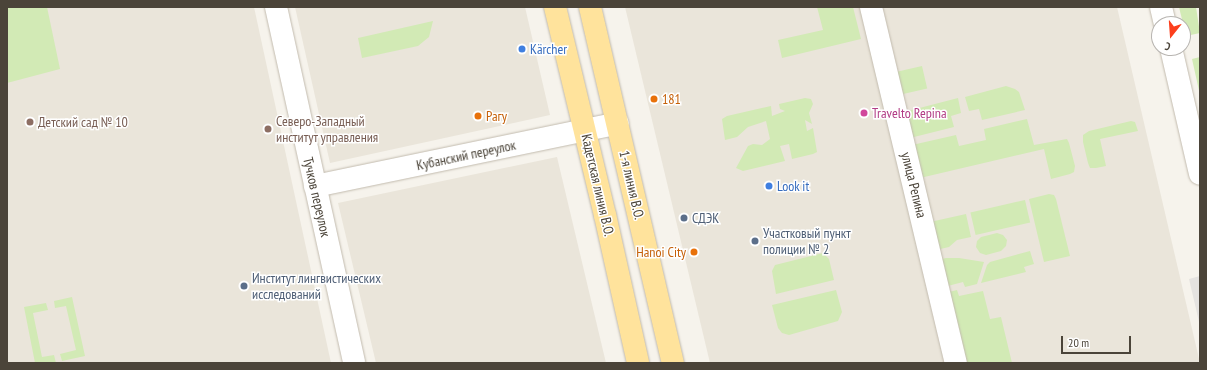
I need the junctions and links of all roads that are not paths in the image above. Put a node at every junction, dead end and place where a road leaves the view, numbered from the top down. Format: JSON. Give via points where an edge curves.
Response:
{"nodes":[{"id":1,"x":276,"y":7,"type":"edge"},
{"id":2,"x":555,"y":7,"type":"edge"},
{"id":3,"x":590,"y":7,"type":"edge"},
{"id":4,"x":871,"y":7,"type":"edge"},
{"id":5,"x":1173,"y":56,"type":"edge"},
{"id":6,"x":618,"y":123,"type":"junction"},
{"id":7,"x":585,"y":130,"type":"junction"},
{"id":8,"x":1200,"y":174,"type":"edge"},
{"id":9,"x":315,"y":186,"type":"junction"},
{"id":10,"x":354,"y":363,"type":"edge"},
{"id":11,"x":638,"y":363,"type":"edge"},
{"id":12,"x":674,"y":363,"type":"edge"},
{"id":13,"x":956,"y":363,"type":"edge"}],
"edges":[{"from":1,"to":9,"type":"street","name":"Тучков переулок"},
{"from":2,"to":7,"type":"main road","name":"Кадетская линия В.О."},
{"from":3,"to":6,"type":"main road","name":"1-я линия В.О."},
{"from":4,"to":13,"type":"street","name":"улица Репина"},
{"from":5,"to":8,"type":"street"},
{"from":6,"to":7,"type":"street","name":"Кубанский переулок"},
{"from":6,"to":12,"type":"main road","name":"1-я линия В.О."},
{"from":7,"to":9,"type":"street","name":"Кубанский переулок"},
{"from":7,"to":11,"type":"main road","name":"Кадетская линия В.О."},
{"from":9,"to":10,"type":"street","name":"Тучков переулок"}]}
